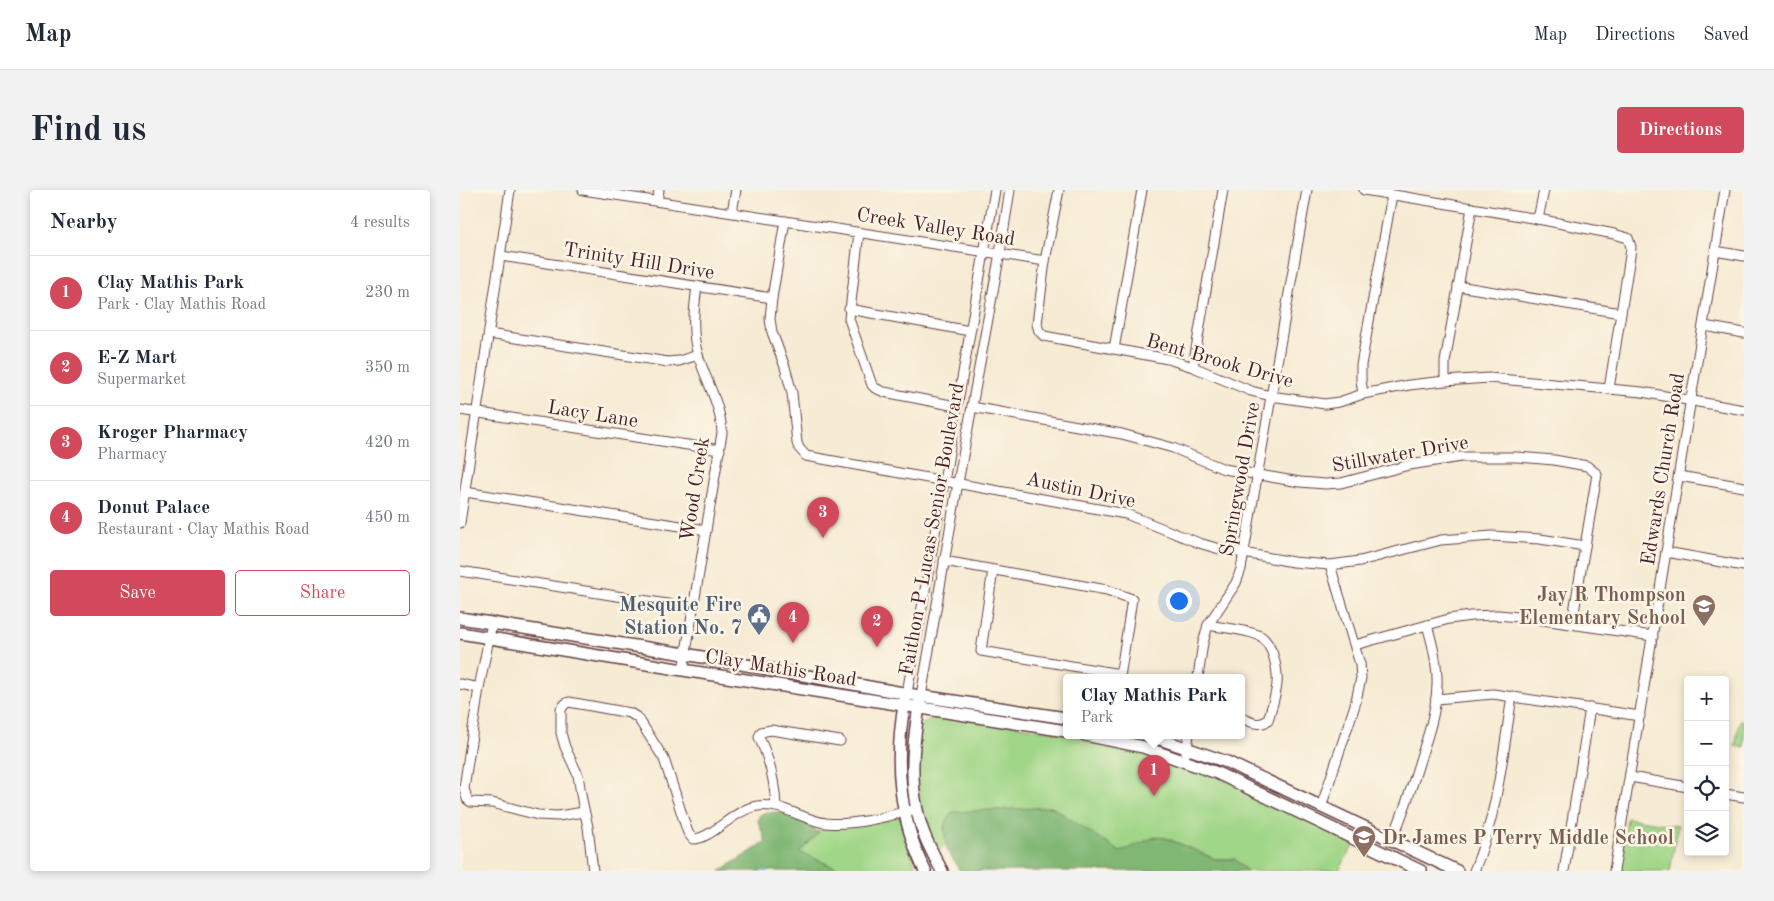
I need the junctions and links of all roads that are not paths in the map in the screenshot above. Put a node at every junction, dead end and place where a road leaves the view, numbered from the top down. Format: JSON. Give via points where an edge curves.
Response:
{"nodes":[{"id":1,"x":510,"y":190,"type":"edge"},
{"id":2,"x":583,"y":190,"type":"edge"},
{"id":3,"x":658,"y":190,"type":"edge"},
{"id":4,"x":736,"y":190,"type":"edge"},
{"id":5,"x":995,"y":190,"type":"edge"},
{"id":6,"x":1010,"y":190,"type":"edge"},
{"id":7,"x":1059,"y":190,"type":"edge"},
{"id":8,"x":1142,"y":190,"type":"edge"},
{"id":9,"x":1223,"y":190,"type":"edge"},
{"id":10,"x":1307,"y":190,"type":"edge"},
{"id":11,"x":1364,"y":190,"type":"edge"},
{"id":12,"x":1544,"y":190,"type":"edge"},
{"id":13,"x":1725,"y":190,"type":"edge"},
{"id":14,"x":1392,"y":195,"type":"junction"},
{"id":15,"x":657,"y":202,"type":"junction"},
{"id":16,"x":1472,"y":208,"type":"junction"},
{"id":17,"x":732,"y":212,"type":"junction"},
{"id":18,"x":1538,"y":219,"type":"junction"},
{"id":19,"x":785,"y":221,"type":"junction"},
{"id":20,"x":859,"y":233,"type":"junction"},
{"id":21,"x":1715,"y":251,"type":"junction"},
{"id":22,"x":985,"y":252,"type":"junction"},
{"id":23,"x":1000,"y":254,"type":"junction"},
{"id":24,"x":501,"y":256,"type":"junction"},
{"id":25,"x":1744,"y":256,"type":"edge"},
{"id":26,"x":1045,"y":262,"type":"junction"},
{"id":27,"x":697,"y":286,"type":"junction"},
{"id":28,"x":1458,"y":286,"type":"junction"},
{"id":29,"x":772,"y":298,"type":"junction"},
{"id":30,"x":849,"y":309,"type":"junction"},
{"id":31,"x":1621,"y":313,"type":"junction"},
{"id":32,"x":1704,"y":326,"type":"junction"},
{"id":33,"x":970,"y":331,"type":"junction"},
{"id":34,"x":1744,"y":333,"type":"edge"},
{"id":35,"x":489,"y":334,"type":"junction"},
{"id":36,"x":1114,"y":349,"type":"junction"},
{"id":37,"x":698,"y":355,"type":"junction"},
{"id":38,"x":1193,"y":367,"type":"junction"},
{"id":39,"x":1445,"y":381,"type":"junction"},
{"id":40,"x":1609,"y":389,"type":"junction"},
{"id":41,"x":1363,"y":394,"type":"junction"},
{"id":42,"x":1271,"y":396,"type":"junction"},
{"id":43,"x":1691,"y":400,"type":"junction"},
{"id":44,"x":956,"y":406,"type":"junction"},
{"id":45,"x":972,"y":407,"type":"junction"},
{"id":46,"x":460,"y":410,"type":"edge"},
{"id":47,"x":1744,"y":410,"type":"edge"},
{"id":48,"x":477,"y":413,"type":"junction"},
{"id":49,"x":720,"y":450,"type":"junction"},
{"id":50,"x":1257,"y":475,"type":"junction"},
{"id":51,"x":1679,"y":476,"type":"junction"},
{"id":52,"x":944,"y":481,"type":"junction"},
{"id":53,"x":958,"y":483,"type":"junction"},
{"id":54,"x":1744,"y":487,"type":"edge"},
{"id":55,"x":465,"y":492,"type":"junction"},
{"id":56,"x":460,"y":523,"type":"edge"},
{"id":57,"x":706,"y":530,"type":"junction"},
{"id":58,"x":1585,"y":546,"type":"junction"},
{"id":59,"x":1666,"y":552,"type":"junction"},
{"id":60,"x":1244,"y":553,"type":"junction"},
{"id":61,"x":944,"y":562,"type":"junction"},
{"id":62,"x":1330,"y":565,"type":"junction"},
{"id":63,"x":1744,"y":566,"type":"edge"},
{"id":64,"x":994,"y":570,"type":"junction"},
{"id":65,"x":460,"y":571,"type":"edge"},
{"id":66,"x":927,"y":580,"type":"junction"},
{"id":67,"x":940,"y":583,"type":"junction"},
{"id":68,"x":692,"y":608,"type":"junction"},
{"id":69,"x":460,"y":618,"type":"edge"},
{"id":70,"x":492,"y":623,"type":"junction"},
{"id":71,"x":1572,"y":624,"type":"junction"},
{"id":72,"x":1208,"y":625,"type":"junction"},
{"id":73,"x":1427,"y":625,"type":"junction"},
{"id":74,"x":460,"y":633,"type":"edge"},
{"id":75,"x":1653,"y":636,"type":"junction"},
{"id":76,"x":489,"y":638,"type":"junction"},
{"id":77,"x":606,"y":641,"type":"junction"},
{"id":78,"x":1355,"y":645,"type":"junction"},
{"id":79,"x":686,"y":654,"type":"junction"},
{"id":80,"x":603,"y":657,"type":"junction"},
{"id":81,"x":761,"y":667,"type":"junction"},
{"id":82,"x":683,"y":670,"type":"junction"},
{"id":83,"x":1109,"y":674,"type":"edge"},
{"id":84,"x":1120,"y":674,"type":"edge"},
{"id":85,"x":1198,"y":674,"type":"edge"},
{"id":86,"x":822,"y":678,"type":"junction"},
{"id":87,"x":759,"y":682,"type":"junction"},
{"id":88,"x":460,"y":684,"type":"edge"},
{"id":89,"x":480,"y":688,"type":"junction"},
{"id":90,"x":819,"y":692,"type":"junction"},
{"id":91,"x":906,"y":694,"type":"junction"},
{"id":92,"x":921,"y":696,"type":"junction"},
{"id":93,"x":1512,"y":696,"type":"junction"},
{"id":94,"x":1436,"y":699,"type":"junction"},
{"id":95,"x":904,"y":706,"type":"junction"},
{"id":96,"x":919,"y":708,"type":"junction"},
{"id":97,"x":1590,"y":708,"type":"junction"},
{"id":98,"x":1640,"y":716,"type":"junction"},
{"id":99,"x":1063,"y":718,"type":"edge"},
{"id":100,"x":1245,"y":719,"type":"edge"},
{"id":101,"x":1063,"y":731,"type":"edge"},
{"id":102,"x":1104,"y":739,"type":"edge"},
{"id":103,"x":1160,"y":739,"type":"edge"},
{"id":104,"x":1189,"y":739,"type":"edge"},
{"id":105,"x":840,"y":741,"type":"dead end"},
{"id":106,"x":1188,"y":748,"type":"junction"},
{"id":107,"x":1185,"y":761,"type":"junction"},
{"id":108,"x":1630,"y":777,"type":"junction"},
{"id":109,"x":1684,"y":786,"type":"edge"},
{"id":110,"x":1729,"y":795,"type":"edge"},
{"id":111,"x":1744,"y":797,"type":"edge"},
{"id":112,"x":776,"y":807,"type":"junction"},
{"id":113,"x":1321,"y":807,"type":"junction"},
{"id":114,"x":916,"y":809,"type":"junction"},
{"id":115,"x":584,"y":812,"type":"junction"},
{"id":116,"x":904,"y":812,"type":"junction"},
{"id":117,"x":1392,"y":840,"type":"junction"},
{"id":118,"x":593,"y":871,"type":"edge"},
{"id":119,"x":924,"y":871,"type":"edge"},
{"id":120,"x":942,"y":871,"type":"edge"},
{"id":121,"x":1421,"y":871,"type":"edge"},
{"id":122,"x":1457,"y":871,"type":"edge"},
{"id":123,"x":1474,"y":871,"type":"edge"},
{"id":124,"x":1564,"y":871,"type":"edge"},
{"id":125,"x":1614,"y":871,"type":"edge"}],
"edges":[{"from":1,"to":24,"type":"street"},
{"from":2,"to":15,"type":"street","name":"Creek Valley Road"},
{"from":3,"to":15,"type":"street"},
{"from":4,"to":17,"type":"street"},
{"from":5,"to":22,"type":"street","name":"Faithon P Lucas Senior Boulevard"},
{"from":6,"to":23,"type":"street","name":"Faithon P Lucas Senior Boulevard"},
{"from":7,"to":26,"type":"street","name":"Bent Brook Drive"},
{"from":8,"to":36,"type":"street"},
{"from":9,"to":38,"type":"street"},
{"from":10,"to":42,"type":"street","name":"Springwood Drive"},
{"from":11,"to":14,"type":"street"},
{"from":12,"to":18,"type":"street"},
{"from":13,"to":21,"type":"street","name":"Edwards Church Road"},
{"from":14,"to":16,"type":"street"},
{"from":14,"to":41,"type":"street","via":[[1361,365]]},
{"from":15,"to":17,"type":"street","name":"Creek Valley Road"},
{"from":16,"to":18,"type":"street"},
{"from":16,"to":28,"type":"street"},
{"from":17,"to":19,"type":"street","name":"Creek Valley Road"},
{"from":18,"to":31,"type":"street","via":[[1628,238],[1631,247]]},
{"from":19,"to":20,"type":"street","name":"Creek Valley Road"},
{"from":19,"to":29,"type":"street","name":"Austin Drive"},
{"from":20,"to":22,"type":"street","name":"Creek Valley Road"},
{"from":20,"to":30,"type":"street"},
{"from":21,"to":25,"type":"street"},
{"from":21,"to":32,"type":"street","name":"Edwards Church Road"},
{"from":22,"to":23,"type":"street","name":"Creek Valley Road"},
{"from":22,"to":33,"type":"street","name":"Faithon P Lucas Senior Boulevard"},
{"from":23,"to":26,"type":"street","name":"Creek Valley Road"},
{"from":23,"to":45,"type":"street","name":"Faithon P Lucas Senior Boulevard"},
{"from":24,"to":27,"type":"street","name":"Trinity Hill Drive"},
{"from":24,"to":35,"type":"street"},
{"from":26,"to":36,"type":"street","name":"Bent Brook Drive","via":[[1037,324],[1040,333]]},
{"from":27,"to":29,"type":"street","name":"Trinity Hill Drive"},
{"from":27,"to":37,"type":"street","name":"Wood Creek","via":[[694,324]]},
{"from":28,"to":31,"type":"street"},
{"from":28,"to":39,"type":"street","via":[[1445,362]]},
{"from":29,"to":52,"type":"street","name":"Austin Drive","via":[[771,326],[792,393],[797,443],[802,452],[810,457]]},
{"from":30,"to":33,"type":"street"},
{"from":30,"to":44,"type":"street","via":[[850,324],[875,388]]},
{"from":31,"to":40,"type":"street"},
{"from":32,"to":34,"type":"street"},
{"from":32,"to":43,"type":"street","name":"Edwards Church Road"},
{"from":33,"to":44,"type":"street","name":"Faithon P Lucas Senior Boulevard"},
{"from":35,"to":37,"type":"street","via":[[668,362]]},
{"from":35,"to":48,"type":"street"},
{"from":36,"to":38,"type":"street","name":"Bent Brook Drive"},
{"from":37,"to":49,"type":"street","name":"Wood Creek","via":[[718,406],[722,433]]},
{"from":38,"to":42,"type":"street","name":"Bent Brook Drive"},
{"from":39,"to":40,"type":"street","name":"Bent Brook Drive","via":[[1490,378]]},
{"from":39,"to":41,"type":"street","name":"Bent Brook Drive"},
{"from":40,"to":43,"type":"street","name":"Bent Brook Drive"},
{"from":41,"to":42,"type":"street","name":"Bent Brook Drive","via":[[1325,404]]},
{"from":42,"to":50,"type":"street","name":"Springwood Drive"},
{"from":43,"to":47,"type":"street","name":"Bent Brook Drive"},
{"from":43,"to":51,"type":"street","name":"Edwards Church Road"},
{"from":44,"to":52,"type":"street","name":"Faithon P Lucas Senior Boulevard"},
{"from":45,"to":50,"type":"street","name":"Stillwater Drive","via":[[1131,436],[1173,448],[1224,469]]},
{"from":45,"to":53,"type":"street","name":"Faithon P Lucas Senior Boulevard"},
{"from":46,"to":48,"type":"street","name":"Lacy Lane"},
{"from":48,"to":49,"type":"street","name":"Lacy Lane"},
{"from":48,"to":55,"type":"street"},
{"from":49,"to":57,"type":"street","name":"Wood Creek"},
{"from":50,"to":58,"type":"street","name":"Stillwater Drive","via":[[1325,484],[1341,483],[1409,465],[1461,457],[1517,457],[1588,466],[1597,474]]},
{"from":50,"to":60,"type":"street","name":"Springwood Drive"},
{"from":51,"to":54,"type":"street"},
{"from":51,"to":59,"type":"street","name":"Edwards Church Road"},
{"from":52,"to":53,"type":"street","name":"Austin Drive"},
{"from":52,"to":66,"type":"street","name":"Faithon P Lucas Senior Boulevard"},
{"from":53,"to":60,"type":"street","name":"Austin Drive","via":[[1126,514],[1199,543]]},
{"from":53,"to":61,"type":"street","name":"Faithon P Lucas Senior Boulevard"},
{"from":55,"to":56,"type":"street"},
{"from":55,"to":57,"type":"street"},
{"from":57,"to":68,"type":"street","name":"Wood Creek"},
{"from":58,"to":62,"type":"street","name":"Austin Drive","via":[[1492,536],[1441,540],[1360,561]]},
{"from":58,"to":71,"type":"street","name":"Stillwater Drive"},
{"from":59,"to":63,"type":"street"},
{"from":59,"to":75,"type":"street","name":"Edwards Church Road"},
{"from":60,"to":62,"type":"street","name":"Austin Drive"},
{"from":60,"to":72,"type":"street","name":"Springwood Drive","via":[[1236,583]]},
{"from":61,"to":64,"type":"street"},
{"from":61,"to":67,"type":"street","name":"Faithon P Lucas Senior Boulevard"},
{"from":62,"to":78,"type":"street"},
{"from":64,"to":83,"type":"street","via":[[981,651]]},
{"from":64,"to":84,"type":"street","via":[[1107,590],[1132,599]]},
{"from":65,"to":68,"type":"street"},
{"from":66,"to":67,"type":"street"},
{"from":66,"to":91,"type":"street","name":"Faithon P Lucas Senior Boulevard"},
{"from":67,"to":92,"type":"street","name":"Faithon P Lucas Senior Boulevard"},
{"from":68,"to":79,"type":"street","name":"Wood Creek"},
{"from":69,"to":70,"type":"main road","name":"Clay Mathis Road"},
{"from":70,"to":76,"type":"street"},
{"from":70,"to":77,"type":"main road","name":"Clay Mathis Road"},
{"from":71,"to":73,"type":"street","via":[[1498,615],[1464,617]]},
{"from":71,"to":75,"type":"street"},
{"from":72,"to":85,"type":"street","name":"Springwood Drive"},
{"from":72,"to":100,"type":"street","via":[[1257,634],[1271,650],[1278,679],[1268,720],[1258,724]]},
{"from":73,"to":78,"type":"street"},
{"from":73,"to":94,"type":"street","via":[[1436,659]]},
{"from":74,"to":76,"type":"main road","name":"Clay Mathis Road"},
{"from":75,"to":98,"type":"street","name":"Edwards Church Road"},
{"from":76,"to":80,"type":"main road","name":"Clay Mathis Road"},
{"from":76,"to":89,"type":"street"},
{"from":77,"to":79,"type":"main road","name":"Clay Mathis Road"},
{"from":77,"to":80,"type":"main road"},
{"from":78,"to":113,"type":"street","via":[[1360,664],[1359,687]]},
{"from":79,"to":81,"type":"main road","name":"Clay Mathis Road"},
{"from":79,"to":82,"type":"street","name":"Wood Creek"},
{"from":80,"to":82,"type":"main road","name":"Clay Mathis Road"},
{"from":81,"to":86,"type":"main road","name":"Clay Mathis Road"},
{"from":81,"to":87,"type":"main road"},
{"from":82,"to":87,"type":"main road","name":"Clay Mathis Road"},
{"from":86,"to":90,"type":"main road"},
{"from":86,"to":91,"type":"main road","name":"Clay Mathis Road"},
{"from":87,"to":90,"type":"main road","name":"Clay Mathis Road"},
{"from":88,"to":89,"type":"street"},
{"from":89,"to":115,"type":"street","via":[[464,788],[467,799],[471,802],[492,802],[538,815]]},
{"from":90,"to":95,"type":"main road","name":"Clay Mathis Road"},
{"from":91,"to":92,"type":"main road","name":"Clay Mathis Road"},
{"from":91,"to":95,"type":"main road","name":"Faithon P Lucas Senior Boulevard"},
{"from":92,"to":96,"type":"main road","name":"Faithon P Lucas Senior Boulevard"},
{"from":92,"to":99,"type":"main road","name":"Clay Mathis Road"},
{"from":93,"to":94,"type":"street","via":[[1493,694]]},
{"from":93,"to":97,"type":"street"},
{"from":93,"to":123,"type":"street","via":[[1500,775],[1485,844]]},
{"from":94,"to":117,"type":"street","via":[[1405,810]]},
{"from":95,"to":96,"type":"main road","name":"Clay Mathis Road"},
{"from":95,"to":116,"type":"main road","name":"Faithon P Lucas Senior Boulevard","via":[[899,742]]},
{"from":96,"to":101,"type":"main road","name":"Clay Mathis Road"},
{"from":96,"to":114,"type":"main road","name":"Faithon P Lucas Senior Boulevard","via":[[913,741]]},
{"from":97,"to":98,"type":"street"},
{"from":97,"to":124,"type":"street"},
{"from":98,"to":108,"type":"street","name":"Edwards Church Road"},
{"from":102,"to":107,"type":"main road"},
{"from":103,"to":106,"type":"main road"},
{"from":104,"to":106,"type":"street"},
{"from":105,"to":112,"type":"street","via":[[771,730],[761,732],[759,737],[775,785]]},
{"from":106,"to":107,"type":"street"},
{"from":106,"to":113,"type":"main road","via":[[1227,762]]},
{"from":107,"to":121,"type":"main road","via":[[1250,788]]},
{"from":108,"to":109,"type":"street"},
{"from":108,"to":125,"type":"street","name":"Edwards Church Road"},
{"from":110,"to":111,"type":"street"},
{"from":112,"to":115,"type":"street","via":[[756,806],[742,811],[706,835],[693,838],[688,833],[664,759],[638,718],[630,713],[569,702],[562,707],[562,740],[577,771]]},
{"from":112,"to":116,"type":"street","via":[[825,823],[850,823]]},
{"from":113,"to":117,"type":"main road"},
{"from":114,"to":116,"type":"street"},
{"from":114,"to":120,"type":"main road","name":"Faithon P Lucas Senior Boulevard"},
{"from":115,"to":118,"type":"street"},
{"from":116,"to":119,"type":"main road","name":"Faithon P Lucas Senior Boulevard"},
{"from":117,"to":122,"type":"main road"}]}
